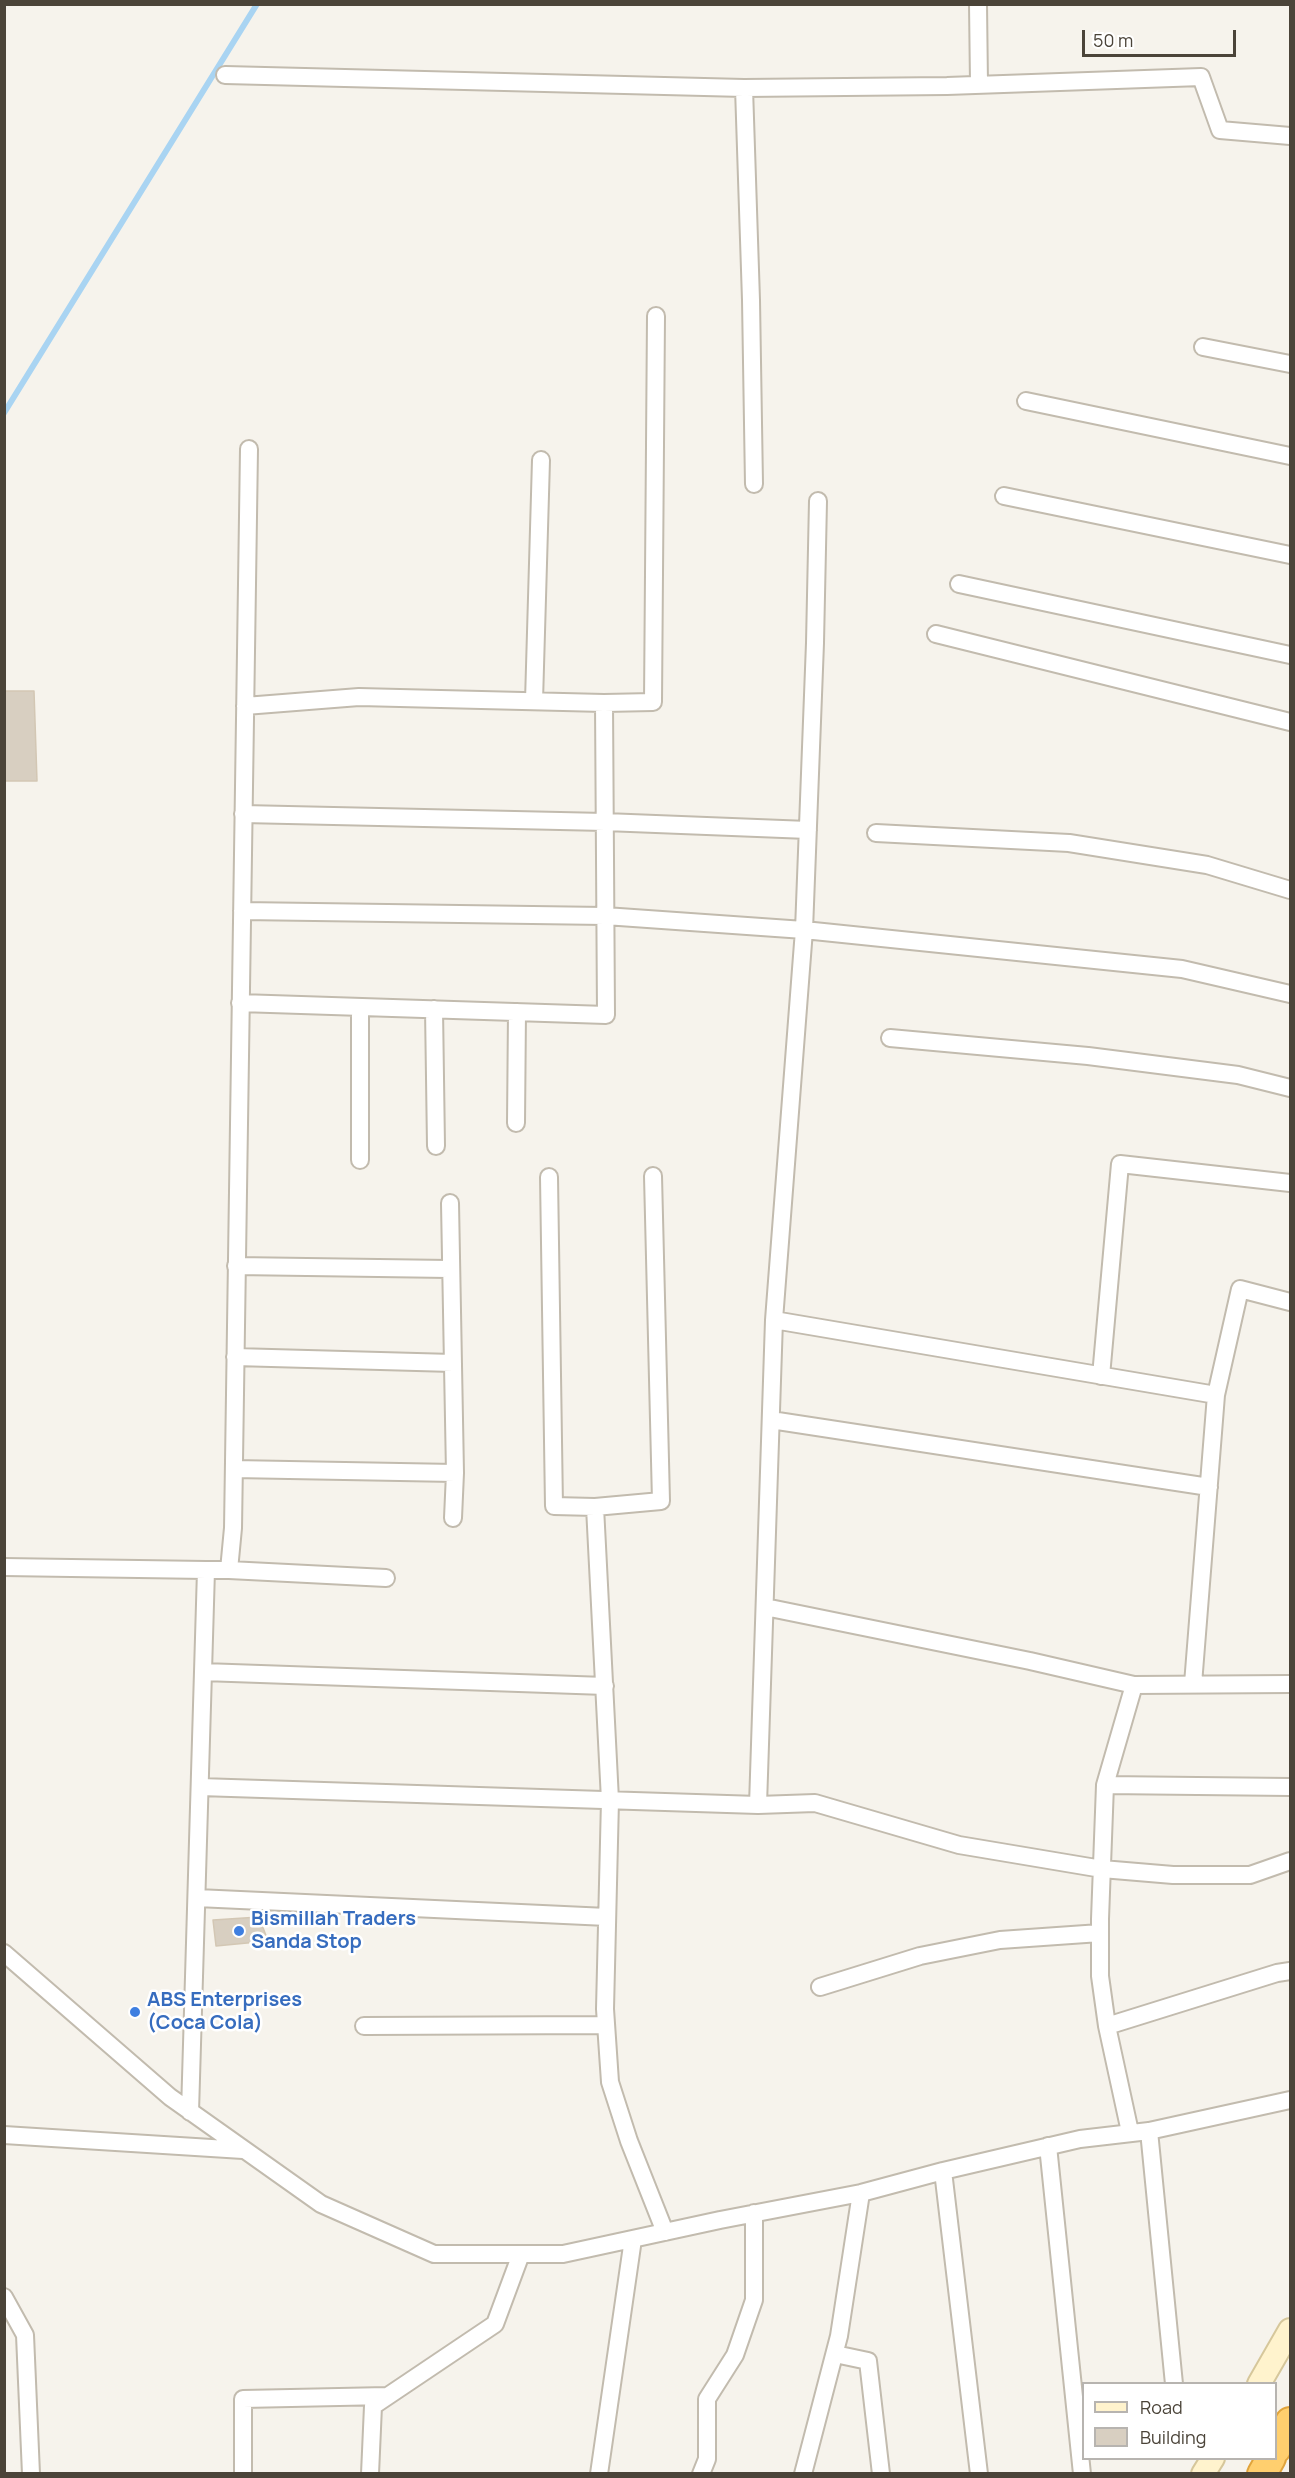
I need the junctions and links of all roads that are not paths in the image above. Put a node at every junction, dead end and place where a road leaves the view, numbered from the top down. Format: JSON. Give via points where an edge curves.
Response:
{"nodes":[{"id":1,"x":978,"y":4,"type":"edge"},
{"id":2,"x":225,"y":75,"type":"dead end"},
{"id":3,"x":979,"y":84,"type":"junction"},
{"id":4,"x":744,"y":88,"type":"junction"},
{"id":5,"x":1290,"y":136,"type":"edge"},
{"id":6,"x":656,"y":316,"type":"dead end"},
{"id":7,"x":1203,"y":347,"type":"dead end"},
{"id":8,"x":1290,"y":364,"type":"edge"},
{"id":9,"x":1026,"y":401,"type":"dead end"},
{"id":10,"x":249,"y":448,"type":"dead end"},
{"id":11,"x":1290,"y":456,"type":"edge"},
{"id":12,"x":541,"y":460,"type":"dead end"},
{"id":13,"x":753,"y":484,"type":"dead end"},
{"id":14,"x":1004,"y":496,"type":"dead end"},
{"id":15,"x":818,"y":501,"type":"dead end"},
{"id":16,"x":1290,"y":555,"type":"edge"},
{"id":17,"x":959,"y":584,"type":"dead end"},
{"id":18,"x":936,"y":634,"type":"dead end"},
{"id":19,"x":1290,"y":655,"type":"edge"},
{"id":20,"x":534,"y":701,"type":"junction"},
{"id":21,"x":604,"y":703,"type":"junction"},
{"id":22,"x":245,"y":706,"type":"junction"},
{"id":23,"x":1290,"y":722,"type":"edge"},
{"id":24,"x":243,"y":814,"type":"junction"},
{"id":25,"x":605,"y":822,"type":"junction"},
{"id":26,"x":808,"y":830,"type":"junction"},
{"id":27,"x":876,"y":833,"type":"dead end"},
{"id":28,"x":1290,"y":890,"type":"edge"},
{"id":29,"x":242,"y":911,"type":"junction"},
{"id":30,"x":605,"y":916,"type":"junction"},
{"id":31,"x":804,"y":930,"type":"junction"},
{"id":32,"x":1290,"y":994,"type":"edge"},
{"id":33,"x":240,"y":1003,"type":"junction"},
{"id":34,"x":360,"y":1007,"type":"junction"},
{"id":35,"x":434,"y":1009,"type":"junction"},
{"id":36,"x":517,"y":1012,"type":"junction"},
{"id":37,"x":890,"y":1038,"type":"dead end"},
{"id":38,"x":1290,"y":1088,"type":"edge"},
{"id":39,"x":516,"y":1123,"type":"dead end"},
{"id":40,"x":436,"y":1146,"type":"dead end"},
{"id":41,"x":360,"y":1160,"type":"dead end"},
{"id":42,"x":653,"y":1176,"type":"dead end"},
{"id":43,"x":549,"y":1177,"type":"dead end"},
{"id":44,"x":1290,"y":1183,"type":"edge"},
{"id":45,"x":450,"y":1203,"type":"dead end"},
{"id":46,"x":237,"y":1266,"type":"junction"},
{"id":47,"x":449,"y":1269,"type":"junction"},
{"id":48,"x":1290,"y":1302,"type":"edge"},
{"id":49,"x":774,"y":1320,"type":"junction"},
{"id":50,"x":235,"y":1356,"type":"junction"},
{"id":51,"x":453,"y":1363,"type":"junction"},
{"id":52,"x":1101,"y":1376,"type":"junction"},
{"id":53,"x":1216,"y":1395,"type":"junction"},
{"id":54,"x":771,"y":1420,"type":"junction"},
{"id":55,"x":234,"y":1468,"type":"junction"},
{"id":56,"x":455,"y":1473,"type":"junction"},
{"id":57,"x":1209,"y":1487,"type":"junction"},
{"id":58,"x":596,"y":1507,"type":"junction"},
{"id":59,"x":453,"y":1518,"type":"dead end"},
{"id":60,"x":4,"y":1567,"type":"edge"},
{"id":61,"x":206,"y":1570,"type":"junction"},
{"id":62,"x":230,"y":1570,"type":"junction"},
{"id":63,"x":386,"y":1578,"type":"dead end"},
{"id":64,"x":765,"y":1607,"type":"junction"},
{"id":65,"x":203,"y":1672,"type":"junction"},
{"id":66,"x":1192,"y":1684,"type":"junction"},
{"id":67,"x":1290,"y":1684,"type":"edge"},
{"id":68,"x":1134,"y":1685,"type":"junction"},
{"id":69,"x":604,"y":1686,"type":"junction"},
{"id":70,"x":1105,"y":1785,"type":"junction"},
{"id":71,"x":200,"y":1787,"type":"junction"},
{"id":72,"x":1290,"y":1787,"type":"edge"},
{"id":73,"x":610,"y":1800,"type":"junction"},
{"id":74,"x":758,"y":1805,"type":"junction"},
{"id":75,"x":1290,"y":1861,"type":"edge"},
{"id":76,"x":1102,"y":1869,"type":"junction"},
{"id":77,"x":197,"y":1898,"type":"junction"},
{"id":78,"x":608,"y":1917,"type":"junction"},
{"id":79,"x":1100,"y":1933,"type":"junction"},
{"id":80,"x":4,"y":1953,"type":"edge"},
{"id":81,"x":1290,"y":1971,"type":"edge"},
{"id":82,"x":820,"y":1987,"type":"dead end"},
{"id":83,"x":606,"y":2025,"type":"junction"},
{"id":84,"x":364,"y":2026,"type":"dead end"},
{"id":85,"x":1107,"y":2026,"type":"junction"},
{"id":86,"x":1290,"y":2100,"type":"edge"},
{"id":87,"x":190,"y":2112,"type":"junction"},
{"id":88,"x":1149,"y":2131,"type":"junction"},
{"id":89,"x":1130,"y":2132,"type":"junction"},
{"id":90,"x":4,"y":2135,"type":"edge"},
{"id":91,"x":1048,"y":2146,"type":"junction"},
{"id":92,"x":244,"y":2150,"type":"junction"},
{"id":93,"x":943,"y":2171,"type":"junction"},
{"id":94,"x":861,"y":2193,"type":"junction"},
{"id":95,"x":754,"y":2213,"type":"junction"},
{"id":96,"x":665,"y":2232,"type":"junction"},
{"id":97,"x":633,"y":2239,"type":"junction"},
{"id":98,"x":521,"y":2254,"type":"junction"},
{"id":99,"x":4,"y":2297,"type":"edge"},
{"id":100,"x":1290,"y":2330,"type":"edge"},
{"id":101,"x":835,"y":2354,"type":"junction"},
{"id":102,"x":1174,"y":2382,"type":"edge"},
{"id":103,"x":1261,"y":2382,"type":"edge"},
{"id":104,"x":387,"y":2396,"type":"junction"},
{"id":105,"x":1290,"y":2422,"type":"edge"},
{"id":106,"x":1277,"y":2446,"type":"edge"},
{"id":107,"x":1212,"y":2460,"type":"edge"},
{"id":108,"x":1269,"y":2460,"type":"edge"},
{"id":109,"x":31,"y":2474,"type":"edge"},
{"id":110,"x":243,"y":2474,"type":"edge"},
{"id":111,"x":370,"y":2474,"type":"edge"},
{"id":112,"x":599,"y":2474,"type":"edge"},
{"id":113,"x":701,"y":2474,"type":"edge"},
{"id":114,"x":802,"y":2474,"type":"edge"},
{"id":115,"x":881,"y":2474,"type":"edge"},
{"id":116,"x":979,"y":2474,"type":"edge"},
{"id":117,"x":1082,"y":2474,"type":"edge"},
{"id":118,"x":1203,"y":2474,"type":"edge"},
{"id":119,"x":1262,"y":2474,"type":"edge"}],
"edges":[{"from":1,"to":3,"type":"street"},
{"from":2,"to":4,"type":"street"},
{"from":3,"to":4,"type":"street"},
{"from":3,"to":5,"type":"street","via":[[1201,77],[1220,130]]},
{"from":4,"to":13,"type":"street"},
{"from":6,"to":21,"type":"street","via":[[653,702]]},
{"from":7,"to":8,"type":"street"},
{"from":9,"to":11,"type":"street"},
{"from":10,"to":22,"type":"street"},
{"from":12,"to":20,"type":"street"},
{"from":14,"to":16,"type":"street"},
{"from":15,"to":26,"type":"street"},
{"from":17,"to":19,"type":"street"},
{"from":18,"to":23,"type":"street"},
{"from":20,"to":21,"type":"street"},
{"from":20,"to":22,"type":"street","via":[[359,697]]},
{"from":21,"to":25,"type":"street"},
{"from":22,"to":24,"type":"street"},
{"from":24,"to":25,"type":"street"},
{"from":24,"to":29,"type":"street"},
{"from":25,"to":26,"type":"street"},
{"from":25,"to":30,"type":"street"},
{"from":26,"to":31,"type":"street"},
{"from":27,"to":28,"type":"street","via":[[1069,843],[1207,865]]},
{"from":29,"to":30,"type":"street"},
{"from":29,"to":33,"type":"street"},
{"from":30,"to":31,"type":"street"},
{"from":30,"to":36,"type":"street","via":[[606,1015]]},
{"from":31,"to":32,"type":"street","via":[[1182,969]]},
{"from":31,"to":49,"type":"street"},
{"from":33,"to":34,"type":"street"},
{"from":33,"to":46,"type":"street"},
{"from":34,"to":35,"type":"street"},
{"from":34,"to":41,"type":"street"},
{"from":35,"to":36,"type":"street"},
{"from":35,"to":40,"type":"street"},
{"from":36,"to":39,"type":"street"},
{"from":37,"to":38,"type":"street","via":[[1088,1056],[1238,1075]]},
{"from":42,"to":58,"type":"street","via":[[662,1501]]},
{"from":43,"to":58,"type":"street","via":[[554,1506]]},
{"from":44,"to":52,"type":"street","via":[[1120,1164]]},
{"from":45,"to":47,"type":"street"},
{"from":46,"to":47,"type":"street"},
{"from":46,"to":50,"type":"street"},
{"from":47,"to":51,"type":"street"},
{"from":48,"to":53,"type":"street","via":[[1240,1289]]},
{"from":49,"to":52,"type":"street"},
{"from":49,"to":54,"type":"street"},
{"from":50,"to":51,"type":"street"},
{"from":50,"to":55,"type":"street"},
{"from":51,"to":56,"type":"street"},
{"from":52,"to":53,"type":"street"},
{"from":53,"to":57,"type":"street"},
{"from":54,"to":57,"type":"street"},
{"from":54,"to":64,"type":"street"},
{"from":55,"to":56,"type":"street"},
{"from":55,"to":62,"type":"street"},
{"from":56,"to":59,"type":"street"},
{"from":57,"to":66,"type":"street"},
{"from":58,"to":69,"type":"street"},
{"from":60,"to":61,"type":"street"},
{"from":61,"to":62,"type":"street"},
{"from":61,"to":65,"type":"street"},
{"from":62,"to":63,"type":"street"},
{"from":64,"to":68,"type":"street"},
{"from":64,"to":74,"type":"street"},
{"from":65,"to":69,"type":"street"},
{"from":65,"to":71,"type":"street"},
{"from":66,"to":67,"type":"street"},
{"from":66,"to":68,"type":"street"},
{"from":68,"to":70,"type":"street"},
{"from":69,"to":73,"type":"street"},
{"from":70,"to":72,"type":"street"},
{"from":70,"to":76,"type":"street"},
{"from":71,"to":73,"type":"street"},
{"from":71,"to":77,"type":"street"},
{"from":73,"to":74,"type":"street"},
{"from":73,"to":78,"type":"street"},
{"from":74,"to":76,"type":"street","via":[[815,1803],[959,1845]]},
{"from":75,"to":76,"type":"street","via":[[1250,1875],[1173,1875]]},
{"from":76,"to":79,"type":"street"},
{"from":77,"to":78,"type":"street"},
{"from":77,"to":87,"type":"street"},
{"from":78,"to":83,"type":"street"},
{"from":79,"to":82,"type":"street","via":[[1000,1941],[920,1956]]},
{"from":79,"to":85,"type":"street","via":[[1100,1976]]},
{"from":80,"to":87,"type":"street"},
{"from":81,"to":85,"type":"street"},
{"from":83,"to":84,"type":"street"},
{"from":83,"to":96,"type":"street","via":[[610,2082]]},
{"from":85,"to":89,"type":"street"},
{"from":86,"to":88,"type":"street"},
{"from":87,"to":92,"type":"street"},
{"from":88,"to":89,"type":"street"},
{"from":88,"to":102,"type":"street"},
{"from":89,"to":91,"type":"street"},
{"from":90,"to":92,"type":"street"},
{"from":91,"to":93,"type":"street"},
{"from":91,"to":117,"type":"street"},
{"from":92,"to":98,"type":"street","via":[[321,2204],[434,2254]]},
{"from":93,"to":94,"type":"street"},
{"from":93,"to":116,"type":"street"},
{"from":94,"to":95,"type":"street"},
{"from":94,"to":101,"type":"street"},
{"from":95,"to":96,"type":"street"},
{"from":95,"to":113,"type":"street","via":[[754,2300],[735,2355],[707,2399],[707,2459]]},
{"from":96,"to":97,"type":"street"},
{"from":97,"to":98,"type":"street","via":[[563,2254]]},
{"from":97,"to":112,"type":"street"},
{"from":98,"to":104,"type":"street","via":[[495,2324]]},
{"from":99,"to":109,"type":"street","via":[[25,2335]]},
{"from":100,"to":103,"type":"main road"},
{"from":101,"to":114,"type":"street"},
{"from":101,"to":115,"type":"street","via":[[868,2361]]},
{"from":104,"to":110,"type":"street","via":[[243,2399]]},
{"from":104,"to":111,"type":"street","via":[[373,2406]]},
{"from":105,"to":106,"type":"highway"},
{"from":107,"to":118,"type":"main road"},
{"from":108,"to":119,"type":"highway"}]}
